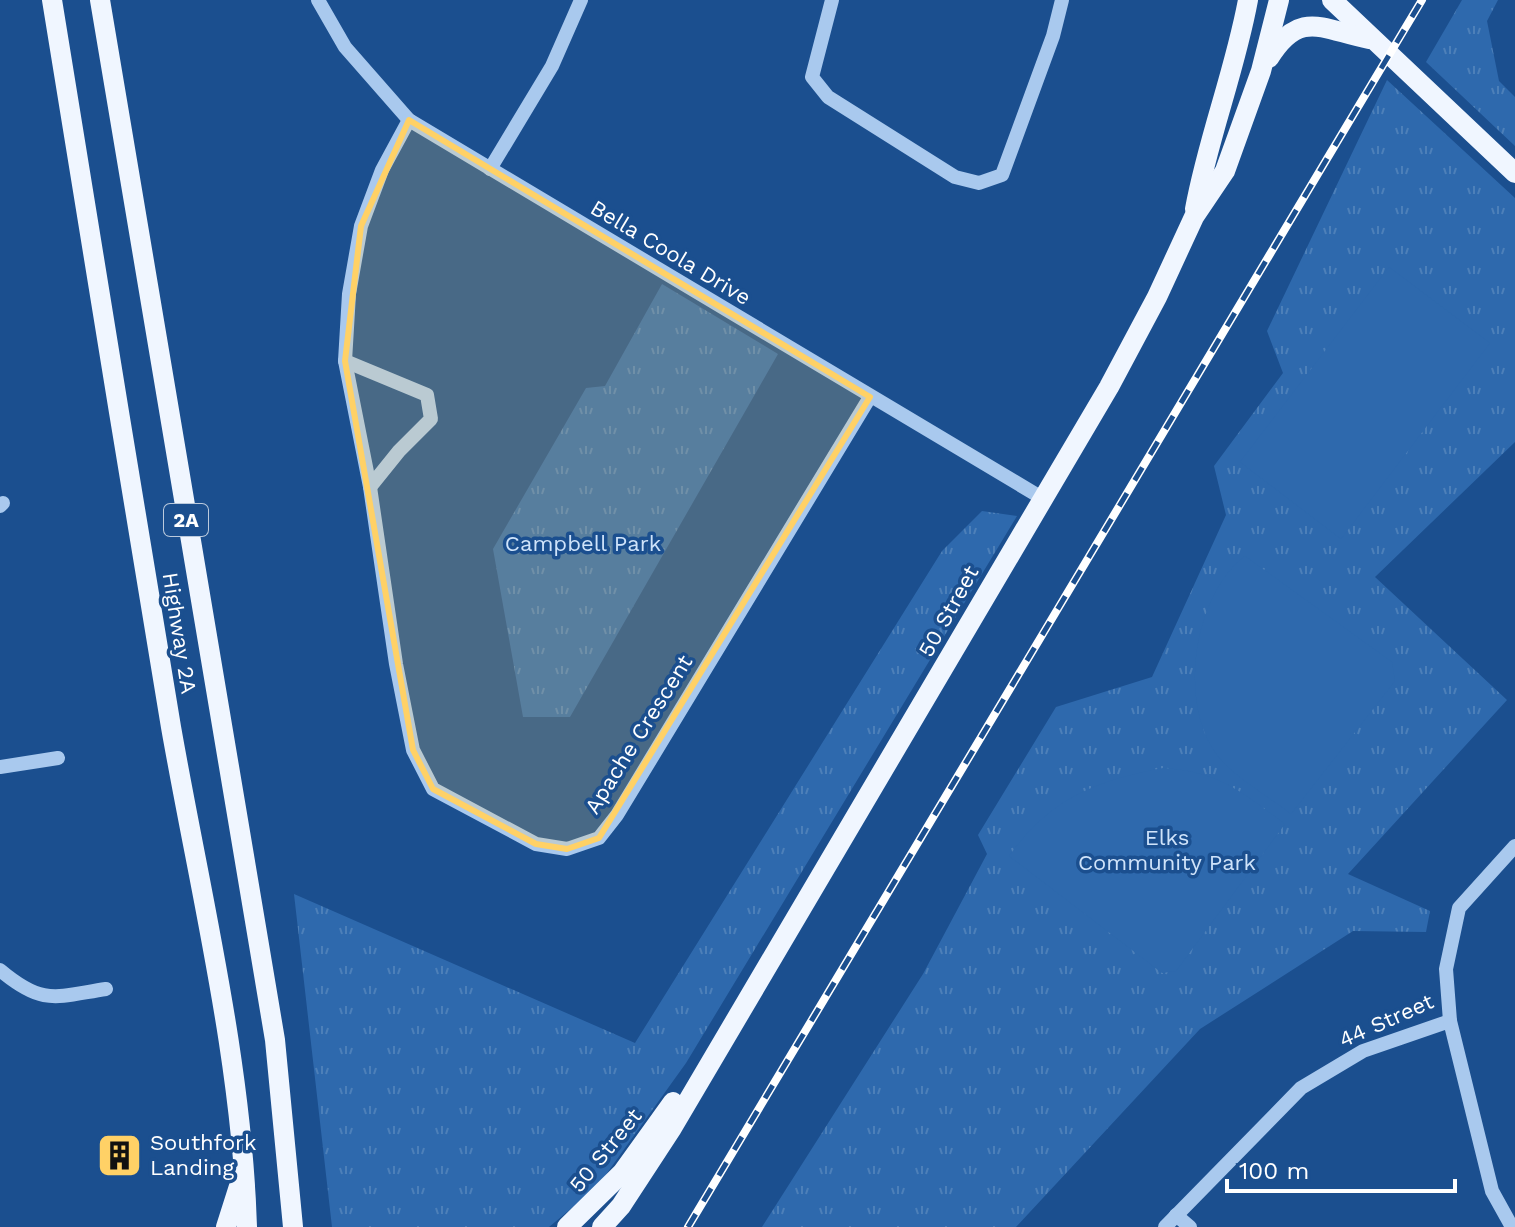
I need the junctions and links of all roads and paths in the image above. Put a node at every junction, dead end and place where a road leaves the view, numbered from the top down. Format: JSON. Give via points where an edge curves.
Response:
{"nodes":[{"id":1,"x":52,"y":0,"type":"edge"},
{"id":2,"x":100,"y":0,"type":"edge"},
{"id":3,"x":318,"y":0,"type":"edge"},
{"id":4,"x":581,"y":0,"type":"edge"},
{"id":5,"x":832,"y":0,"type":"edge"},
{"id":6,"x":1062,"y":0,"type":"edge"},
{"id":7,"x":1248,"y":0,"type":"edge"},
{"id":8,"x":1279,"y":0,"type":"edge"},
{"id":9,"x":1332,"y":0,"type":"edge"},
{"id":10,"x":1373,"y":40,"type":"junction"},
{"id":11,"x":1261,"y":71,"type":"junction"},
{"id":12,"x":409,"y":120,"type":"junction"},
{"id":13,"x":490,"y":169,"type":"junction"},
{"id":14,"x":1515,"y":173,"type":"edge"},
{"id":15,"x":1194,"y":217,"type":"junction"},
{"id":16,"x":345,"y":361,"type":"junction"},
{"id":17,"x":870,"y":397,"type":"junction"},
{"id":18,"x":370,"y":487,"type":"junction"},
{"id":19,"x":1042,"y":498,"type":"junction"},
{"id":20,"x":58,"y":758,"type":"dead end"},
{"id":21,"x":0,"y":767,"type":"edge"},
{"id":22,"x":1515,"y":846,"type":"edge"},
{"id":23,"x":0,"y":970,"type":"edge"},
{"id":24,"x":106,"y":989,"type":"dead end"},
{"id":25,"x":1450,"y":1021,"type":"junction"},
{"id":26,"x":733,"y":1022,"type":"junction"},
{"id":27,"x":245,"y":1168,"type":"junction"},
{"id":28,"x":292,"y":1198,"type":"junction"},
{"id":29,"x":1176,"y":1215,"type":"junction"},
{"id":30,"x":226,"y":1227,"type":"edge"},
{"id":31,"x":247,"y":1227,"type":"edge"},
{"id":32,"x":293,"y":1227,"type":"edge"},
{"id":33,"x":307,"y":1227,"type":"edge"},
{"id":34,"x":567,"y":1227,"type":"edge"},
{"id":35,"x":602,"y":1227,"type":"edge"},
{"id":36,"x":1165,"y":1227,"type":"edge"},
{"id":37,"x":1190,"y":1227,"type":"edge"},
{"id":38,"x":1512,"y":1227,"type":"edge"}],
"edges":[{"from":1,"to":27,"type":"main road","name":"Highway 2A","number":"2A"},
{"from":2,"to":28,"type":"main road","name":"Highway 2A","number":"2A","via":[[275,1040]]},
{"from":3,"to":12,"type":"street","name":"Bella Coola Drive","via":[[345,47]]},
{"from":4,"to":13,"type":"street","via":[[552,66]]},
{"from":5,"to":6,"type":"street","via":[[812,77],[828,97],[955,177],[979,183],[1002,175]]},
{"from":7,"to":15,"type":"main road","name":"50 Street"},
{"from":8,"to":11,"type":"main road","name":"50 Street"},
{"from":9,"to":10,"type":"main road"},
{"from":10,"to":11,"type":"main road","via":[[1310,25],[1283,38]]},
{"from":10,"to":14,"type":"main road"},
{"from":11,"to":15,"type":"main road","name":"50 Street","via":[[1225,171]]},
{"from":12,"to":13,"type":"street","name":"Bella Coola Drive"},
{"from":12,"to":16,"type":"street","name":"Apache Crescent","via":[[361,226]]},
{"from":13,"to":17,"type":"street","name":"Bella Coola Drive"},
{"from":15,"to":19,"type":"main road","name":"50 Street","via":[[1123,362]]},
{"from":16,"to":18,"type":"street","name":"Apache Crescent"},
{"from":16,"to":18,"type":"street","via":[[427,395],[431,419]]},
{"from":17,"to":18,"type":"street","name":"Apache Crescent","via":[[617,815],[599,838],[567,849],[536,844],[433,789],[410,736]]},
{"from":17,"to":19,"type":"street","name":"Bella Coola Drive"},
{"from":19,"to":26,"type":"main road","name":"50 Street"},
{"from":20,"to":21,"type":"street"},
{"from":22,"to":25,"type":"street","name":"44 Street","via":[[1459,908],[1446,969]]},
{"from":23,"to":24,"type":"street","via":[[26,991],[51,998]]},
{"from":25,"to":29,"type":"street","name":"44 Street","via":[[1363,1051],[1301,1088]]},
{"from":25,"to":38,"type":"street","via":[[1492,1191]]},
{"from":26,"to":34,"type":"main road","name":"50 Street","via":[[622,1173]]},
{"from":26,"to":35,"type":"main road","name":"50 Street","via":[[648,1168]]},
{"from":27,"to":30,"type":"main road"},
{"from":27,"to":31,"type":"main road","name":"Highway 2A","number":"2A"},
{"from":28,"to":32,"type":"main road","name":"Highway 2A","number":"2A"},
{"from":28,"to":33,"type":"main road"},
{"from":29,"to":36,"type":"street","name":"44 Street"},
{"from":29,"to":37,"type":"street"}]}
